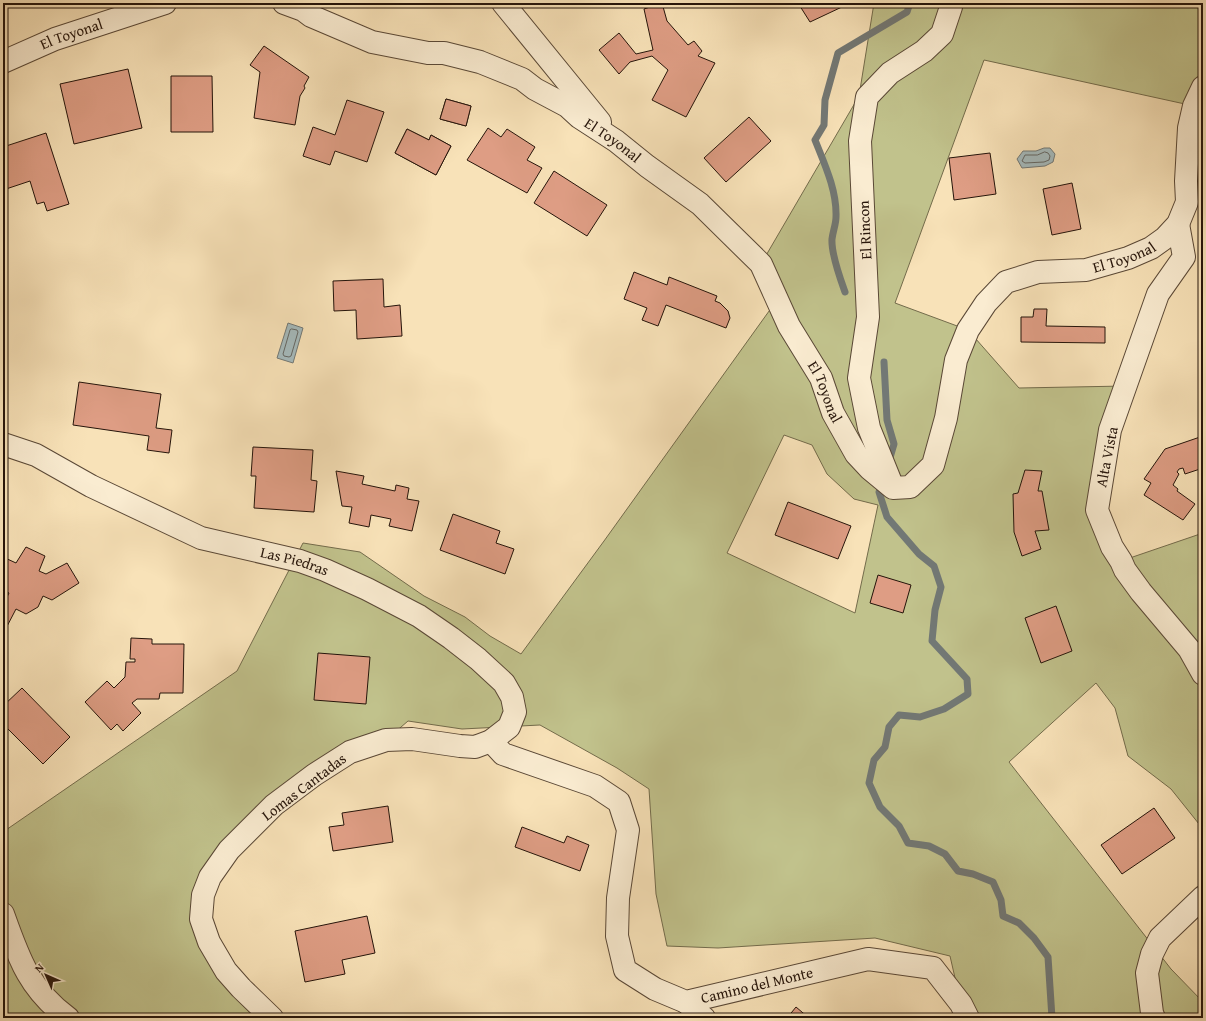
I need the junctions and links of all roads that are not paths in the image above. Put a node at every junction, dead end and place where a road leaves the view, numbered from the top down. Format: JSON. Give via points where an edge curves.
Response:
{"nodes":[{"id":1,"x":165,"y":3,"type":"edge"},
{"id":2,"x":284,"y":3,"type":"edge"},
{"id":3,"x":503,"y":3,"type":"edge"},
{"id":4,"x":951,"y":3,"type":"edge"},
{"id":5,"x":3,"y":62,"type":"edge"},
{"id":6,"x":1203,"y":87,"type":"edge"},
{"id":7,"x":616,"y":141,"type":"junction"},
{"id":8,"x":1178,"y":224,"type":"junction"},
{"id":9,"x":3,"y":444,"type":"edge"},
{"id":10,"x":893,"y":488,"type":"junction"},
{"id":11,"x":1203,"y":674,"type":"edge"},
{"id":12,"x":491,"y":741,"type":"junction"},
{"id":13,"x":1203,"y":897,"type":"edge"},
{"id":14,"x":3,"y":914,"type":"edge"},
{"id":15,"x":686,"y":1002,"type":"junction"},
{"id":16,"x":68,"y":1018,"type":"edge"},
{"id":17,"x":272,"y":1018,"type":"edge"},
{"id":18,"x":704,"y":1018,"type":"edge"},
{"id":19,"x":968,"y":1018,"type":"edge"},
{"id":20,"x":1154,"y":1018,"type":"edge"}],
"edges":[{"from":1,"to":5,"type":"street","name":"El Toyonal","via":[[55,39]]},
{"from":2,"to":7,"type":"street","name":"El Toyonal","via":[[372,42],[428,53],[444,53],[480,62],[522,79],[567,106]]},
{"from":3,"to":7,"type":"street"},
{"from":4,"to":10,"type":"street","name":"El Rincon","via":[[942,34],[924,51],[890,73],[867,97],[860,141],[868,317],[859,378],[869,428]]},
{"from":6,"to":8,"type":"street","name":"El Toyonal","via":[[1194,106],[1189,128],[1187,202]]},
{"from":7,"to":10,"type":"street","name":"El Toyonal","via":[[700,204],[760,264],[789,326],[820,378],[833,412],[856,454]]},
{"from":8,"to":10,"type":"street","name":"El Toyonal","via":[[1151,248],[1128,258],[1086,270],[1038,272],[1006,282],[986,302],[968,330],[956,360],[946,418],[933,465],[910,487]]},
{"from":8,"to":11,"type":"street","name":"Alta Vista","via":[[1184,257],[1158,294],[1112,423],[1097,510],[1112,547],[1126,570],[1189,649]]},
{"from":9,"to":12,"type":"street","name":"Las Piedras","via":[[36,455],[91,486],[201,538],[300,561],[325,570],[418,616],[452,638],[504,683],[512,697],[515,712],[509,727]]},
{"from":12,"to":15,"type":"street","name":"Camino del Monte","via":[[502,754],[595,786],[619,802],[628,830],[618,898],[617,936],[625,970],[654,989]]},
{"from":12,"to":17,"type":"street","name":"Lomas Cantadas","via":[[475,747],[412,738],[386,740],[350,752],[274,805],[229,850],[210,877],[203,895],[201,919],[209,942],[226,971]]},
{"from":13,"to":20,"type":"street","via":[[1160,938],[1152,954],[1147,973]]},
{"from":14,"to":16,"type":"street","via":[[17,955],[32,982],[52,1006]]},
{"from":15,"to":18,"type":"street"},
{"from":15,"to":19,"type":"street","name":"Camino del Monte","via":[[868,960],[932,968],[961,1004]]}]}
